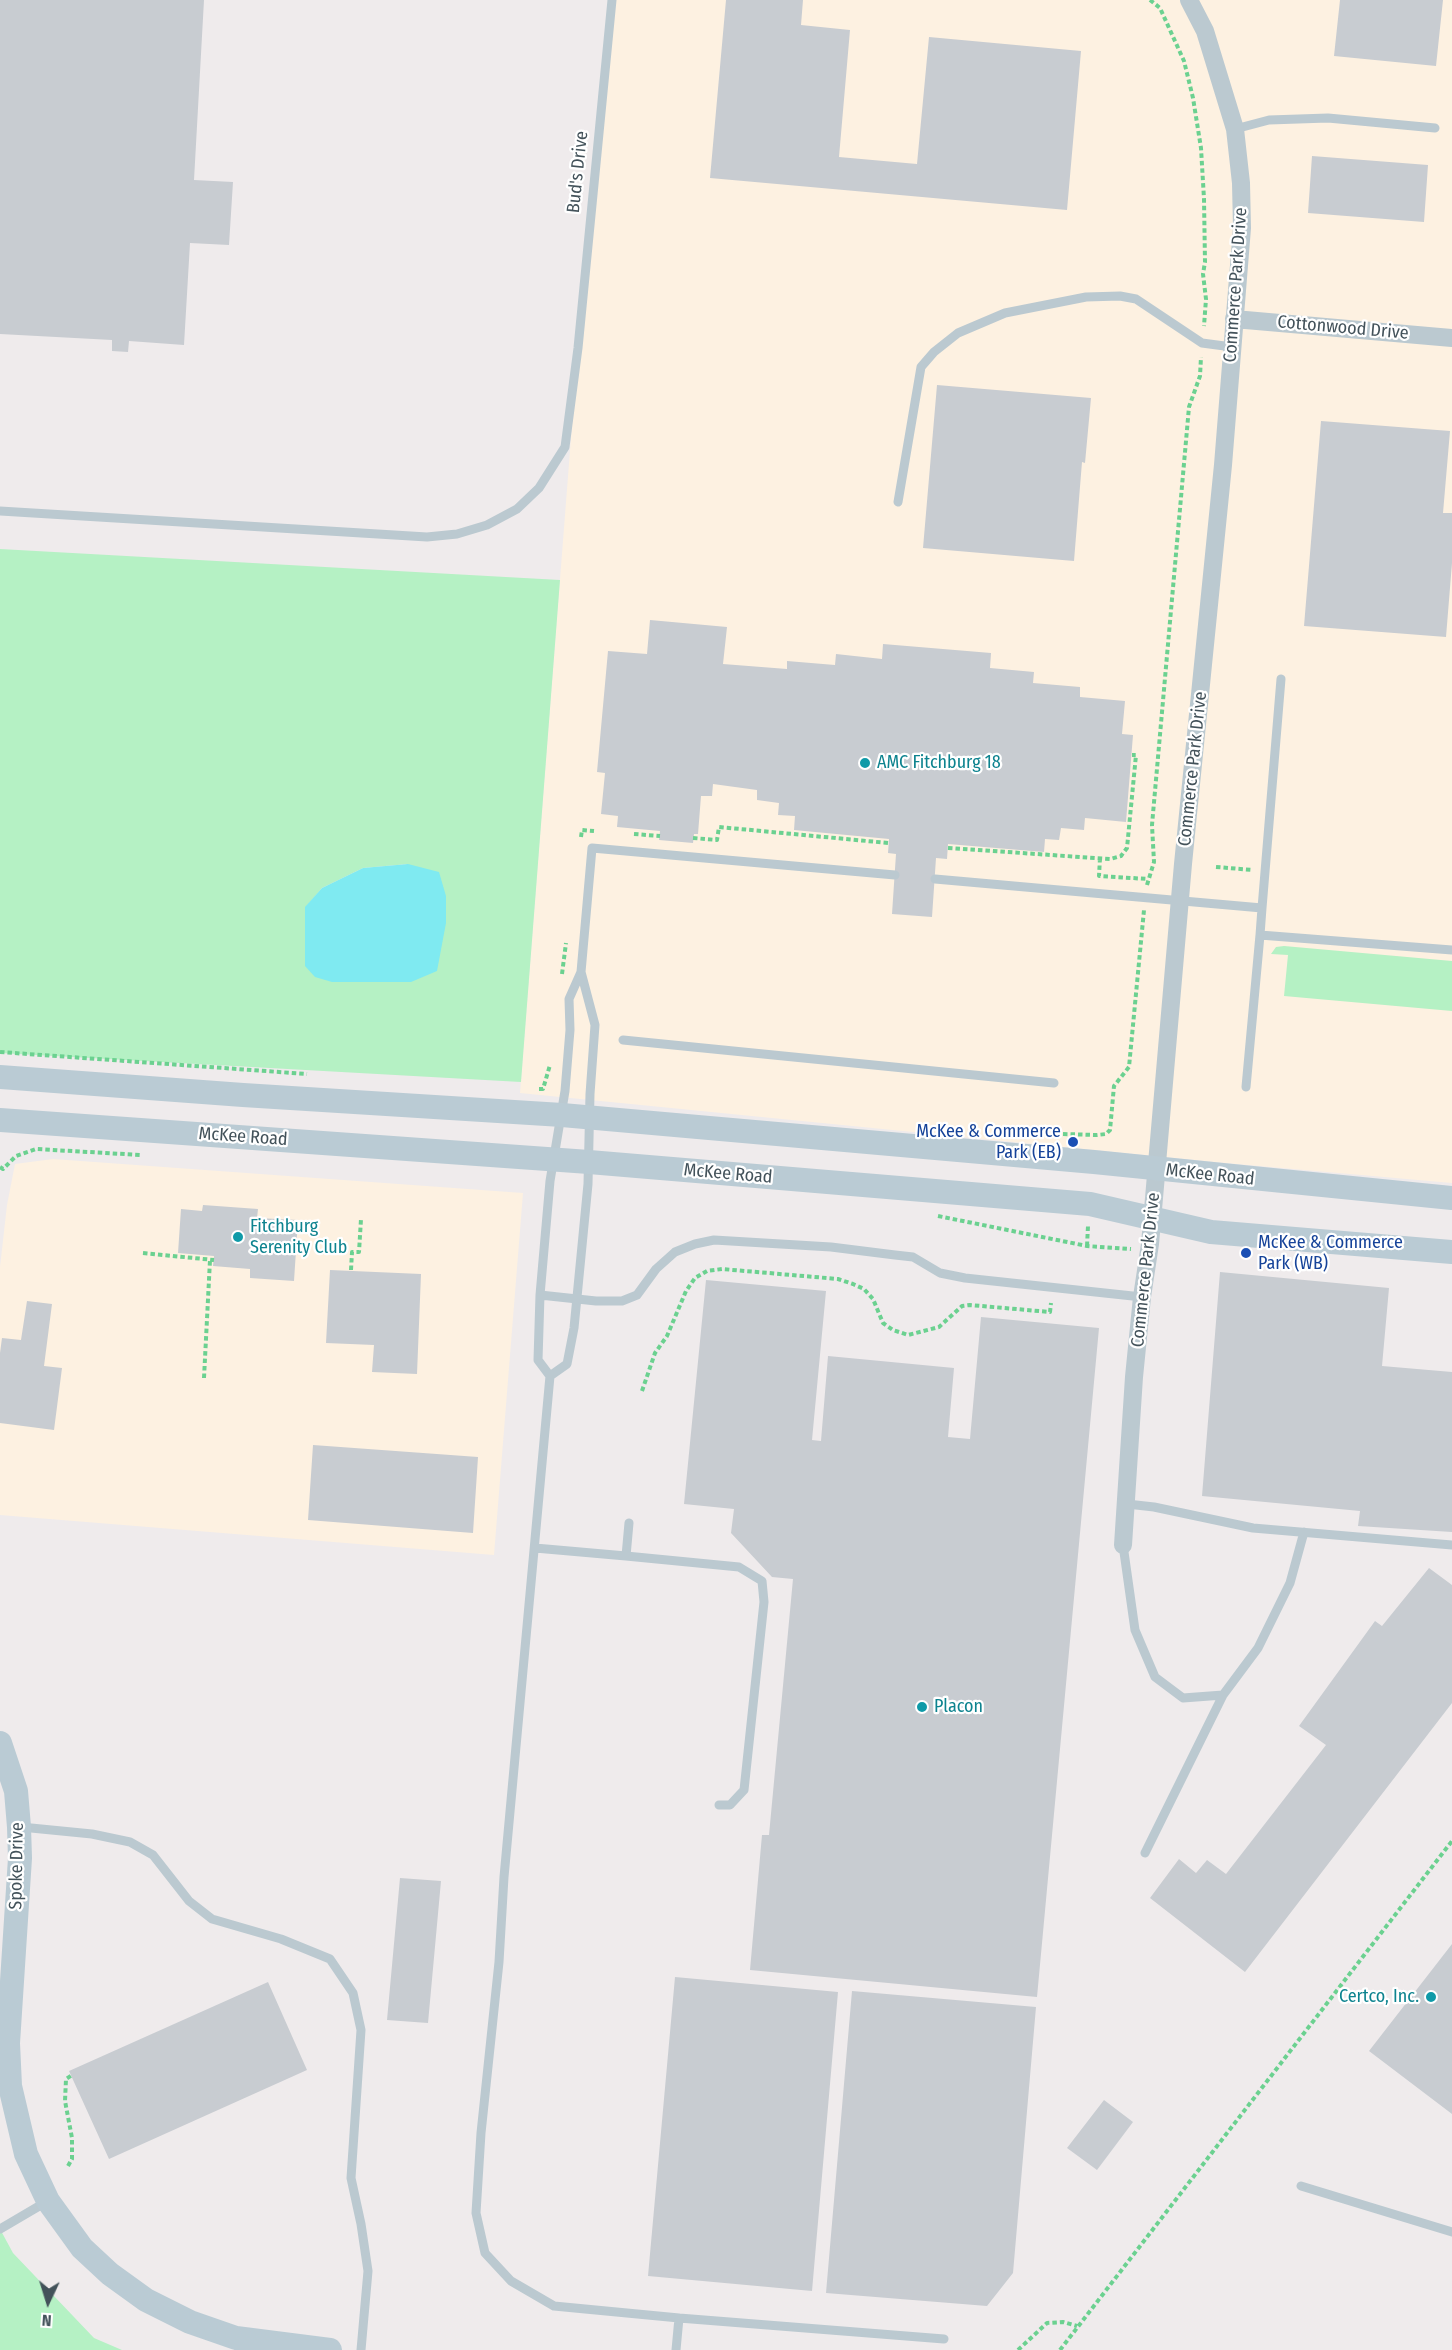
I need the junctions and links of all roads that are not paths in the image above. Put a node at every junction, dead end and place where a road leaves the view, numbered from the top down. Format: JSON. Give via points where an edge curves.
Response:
{"nodes":[{"id":1,"x":612,"y":0,"type":"edge"},
{"id":2,"x":1189,"y":0,"type":"edge"},
{"id":3,"x":1435,"y":128,"type":"dead end"},
{"id":4,"x":1234,"y":129,"type":"junction"},
{"id":5,"x":1234,"y":319,"type":"junction"},
{"id":6,"x":1452,"y":338,"type":"edge"},
{"id":7,"x":1232,"y":347,"type":"junction"},
{"id":8,"x":898,"y":502,"type":"dead end"},
{"id":9,"x":0,"y":511,"type":"edge"},
{"id":10,"x":1281,"y":679,"type":"dead end"},
{"id":11,"x":895,"y":876,"type":"dead end"},
{"id":12,"x":935,"y":879,"type":"dead end"},
{"id":13,"x":1180,"y":901,"type":"junction"},
{"id":14,"x":1262,"y":908,"type":"junction"},
{"id":15,"x":1260,"y":935,"type":"junction"},
{"id":16,"x":1452,"y":950,"type":"edge"},
{"id":17,"x":581,"y":972,"type":"junction"},
{"id":18,"x":623,"y":1040,"type":"dead end"},
{"id":19,"x":0,"y":1077,"type":"edge"},
{"id":20,"x":1054,"y":1083,"type":"dead end"},
{"id":21,"x":1246,"y":1087,"type":"dead end"},
{"id":22,"x":562,"y":1115,"type":"junction"},
{"id":23,"x":590,"y":1118,"type":"junction"},
{"id":24,"x":0,"y":1120,"type":"edge"},
{"id":25,"x":554,"y":1160,"type":"junction"},
{"id":26,"x":589,"y":1162,"type":"junction"},
{"id":27,"x":1157,"y":1170,"type":"junction"},
{"id":28,"x":1452,"y":1198,"type":"edge"},
{"id":29,"x":1152,"y":1218,"type":"junction"},
{"id":30,"x":1452,"y":1252,"type":"edge"},
{"id":31,"x":540,"y":1295,"type":"junction"},
{"id":32,"x":1142,"y":1297,"type":"junction"},
{"id":33,"x":577,"y":1299,"type":"junction"},
{"id":34,"x":550,"y":1376,"type":"junction"},
{"id":35,"x":1127,"y":1504,"type":"junction"},
{"id":36,"x":629,"y":1523,"type":"dead end"},
{"id":37,"x":1304,"y":1533,"type":"junction"},
{"id":38,"x":1123,"y":1545,"type":"joint"},
{"id":39,"x":1452,"y":1545,"type":"edge"},
{"id":40,"x":535,"y":1548,"type":"junction"},
{"id":41,"x":626,"y":1556,"type":"junction"},
{"id":42,"x":1223,"y":1695,"type":"junction"},
{"id":43,"x":0,"y":1743,"type":"edge"},
{"id":44,"x":718,"y":1805,"type":"dead end"},
{"id":45,"x":19,"y":1827,"type":"junction"},
{"id":46,"x":1145,"y":1853,"type":"dead end"},
{"id":47,"x":1301,"y":2186,"type":"dead end"},
{"id":48,"x":48,"y":2201,"type":"junction"},
{"id":49,"x":0,"y":2229,"type":"edge"},
{"id":50,"x":1452,"y":2232,"type":"edge"},
{"id":51,"x":679,"y":2318,"type":"junction"},
{"id":52,"x":944,"y":2339,"type":"dead end"},
{"id":53,"x":330,"y":2350,"type":"edge"},
{"id":54,"x":361,"y":2350,"type":"edge"},
{"id":55,"x":676,"y":2350,"type":"edge"}],
"edges":[{"from":1,"to":9,"type":"lane","name":"Bud's Drive","via":[[578,348],[564,447],[539,488],[517,509],[487,525],[427,537]]},
{"from":2,"to":4,"type":"street","name":"Commerce Park Drive","via":[[1205,31]]},
{"from":3,"to":4,"type":"lane","via":[[1328,118],[1269,120]]},
{"from":4,"to":5,"type":"street","name":"Commerce Park Drive","via":[[1242,228]]},
{"from":5,"to":6,"type":"street","name":"Cottonwood Drive"},
{"from":5,"to":7,"type":"street","name":"Commerce Park Drive"},
{"from":7,"to":8,"type":"lane","via":[[1203,343],[1136,299],[1120,296],[1086,297],[1005,314],[958,333],[921,367]]},
{"from":7,"to":13,"type":"street","name":"Commerce Park Drive"},
{"from":10,"to":14,"type":"lane"},
{"from":11,"to":17,"type":"lane","via":[[591,848]]},
{"from":12,"to":13,"type":"lane"},
{"from":13,"to":14,"type":"lane"},
{"from":13,"to":27,"type":"street","name":"Commerce Park Drive"},
{"from":14,"to":15,"type":"lane"},
{"from":15,"to":16,"type":"lane"},
{"from":15,"to":21,"type":"lane"},
{"from":17,"to":22,"type":"lane","via":[[569,999]]},
{"from":17,"to":23,"type":"lane","via":[[595,1025]]},
{"from":18,"to":20,"type":"lane"},
{"from":19,"to":22,"type":"main road","name":"McKee Road"},
{"from":22,"to":23,"type":"main road","name":"McKee Road"},
{"from":22,"to":25,"type":"lane"},
{"from":23,"to":26,"type":"lane"},
{"from":23,"to":27,"type":"main road","name":"McKee Road"},
{"from":24,"to":25,"type":"main road","name":"McKee Road"},
{"from":25,"to":26,"type":"main road","name":"McKee Road"},
{"from":25,"to":31,"type":"lane"},
{"from":26,"to":29,"type":"main road","name":"McKee Road","via":[[1090,1204]]},
{"from":26,"to":33,"type":"lane"},
{"from":27,"to":28,"type":"main road","name":"McKee Road"},
{"from":27,"to":29,"type":"street","name":"Commerce Park Drive"},
{"from":29,"to":30,"type":"main road","name":"McKee Road","via":[[1211,1232]]},
{"from":29,"to":32,"type":"street","name":"Commerce Park Drive"},
{"from":31,"to":33,"type":"lane"},
{"from":31,"to":34,"type":"lane","via":[[537,1360]]},
{"from":32,"to":33,"type":"lane","via":[[965,1278],[940,1273],[913,1257],[714,1240],[675,1252],[637,1294],[622,1301]]},
{"from":32,"to":35,"type":"street","name":"Commerce Park Drive"},
{"from":33,"to":34,"type":"lane","via":[[567,1364]]},
{"from":34,"to":40,"type":"lane"},
{"from":35,"to":37,"type":"lane","via":[[1252,1528]]},
{"from":35,"to":38,"type":"street","name":"Commerce Park Drive"},
{"from":36,"to":41,"type":"lane"},
{"from":37,"to":39,"type":"lane"},
{"from":37,"to":42,"type":"lane","via":[[1290,1582],[1258,1648]]},
{"from":38,"to":42,"type":"lane","via":[[1135,1630],[1155,1677],[1183,1698]]},
{"from":40,"to":41,"type":"lane"},
{"from":40,"to":51,"type":"lane","via":[[476,2213],[485,2253],[511,2281],[554,2306]]},
{"from":41,"to":44,"type":"lane","via":[[740,1567],[762,1581],[764,1602],[744,1790],[730,1805]]},
{"from":42,"to":46,"type":"lane"},
{"from":43,"to":45,"type":"main road","name":"Spoke Drive","via":[[16,1791]]},
{"from":45,"to":48,"type":"main road","name":"Spoke Drive","via":[[8,2043],[10,2086],[26,2154]]},
{"from":45,"to":54,"type":"lane","via":[[130,1842],[153,1855],[189,1901],[212,1919],[281,1939],[330,1959],[353,1993],[361,2030],[351,2178],[368,2271]]},
{"from":47,"to":50,"type":"lane"},
{"from":48,"to":49,"type":"lane"},
{"from":48,"to":53,"type":"main road","name":"Spoke Drive","via":[[82,2247],[146,2300],[190,2322],[236,2338]]},
{"from":51,"to":52,"type":"lane"},
{"from":51,"to":55,"type":"lane"}]}
